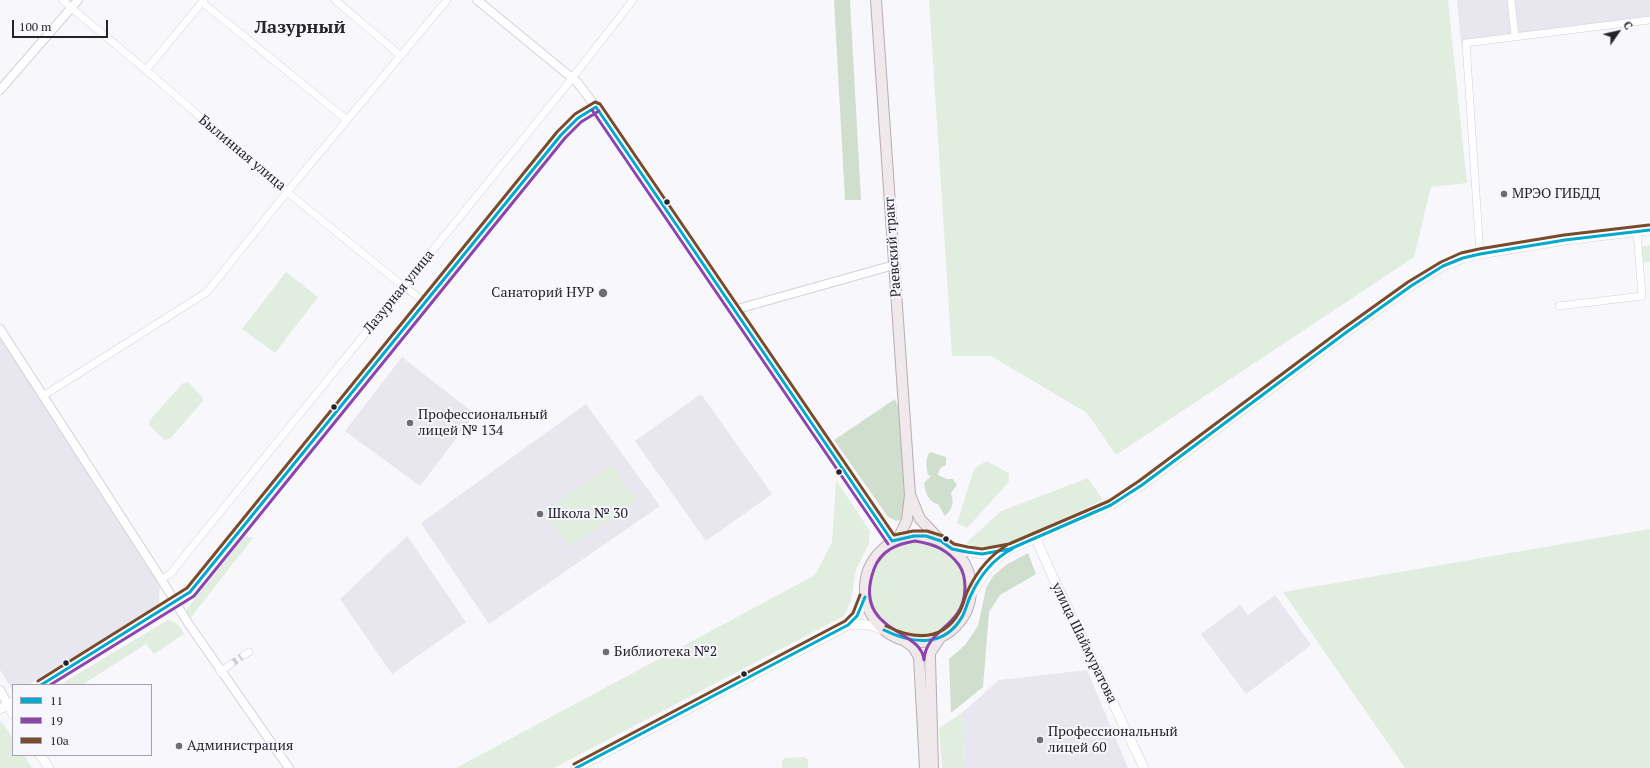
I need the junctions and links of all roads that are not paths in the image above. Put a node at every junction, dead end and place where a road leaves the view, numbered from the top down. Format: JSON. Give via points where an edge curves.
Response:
{"nodes":[{"id":1,"x":62,"y":0,"type":"edge"},
{"id":2,"x":78,"y":0,"type":"edge"},
{"id":3,"x":335,"y":0,"type":"edge"},
{"id":4,"x":447,"y":0,"type":"edge"},
{"id":5,"x":477,"y":0,"type":"edge"},
{"id":6,"x":633,"y":0,"type":"edge"},
{"id":7,"x":876,"y":0,"type":"edge"},
{"id":8,"x":1511,"y":0,"type":"edge"},
{"id":9,"x":204,"y":1,"type":"edge"},
{"id":10,"x":72,"y":8,"type":"junction"},
{"id":11,"x":1650,"y":20,"type":"edge"},
{"id":12,"x":1515,"y":36,"type":"junction"},
{"id":13,"x":401,"y":56,"type":"junction"},
{"id":14,"x":146,"y":70,"type":"junction"},
{"id":15,"x":571,"y":78,"type":"junction"},
{"id":16,"x":0,"y":90,"type":"edge"},
{"id":17,"x":596,"y":107,"type":"junction"},
{"id":18,"x":347,"y":120,"type":"junction"},
{"id":19,"x":287,"y":192,"type":"junction"},
{"id":20,"x":1650,"y":230,"type":"edge"},
{"id":21,"x":1637,"y":232,"type":"junction"},
{"id":22,"x":1480,"y":254,"type":"junction"},
{"id":23,"x":894,"y":265,"type":"junction"},
{"id":24,"x":403,"y":286,"type":"junction"},
{"id":25,"x":425,"y":302,"type":"junction"},
{"id":26,"x":1559,"y":306,"type":"dead end"},
{"id":27,"x":734,"y":310,"type":"junction"},
{"id":28,"x":0,"y":329,"type":"edge"},
{"id":29,"x":43,"y":396,"type":"junction"},
{"id":30,"x":910,"y":495,"type":"junction"},
{"id":31,"x":1036,"y":539,"type":"junction"},
{"id":32,"x":895,"y":540,"type":"junction"},
{"id":33,"x":941,"y":541,"type":"junction"},
{"id":34,"x":952,"y":549,"type":"junction"},
{"id":35,"x":1010,"y":549,"type":"junction"},
{"id":36,"x":161,"y":579,"type":"junction"},
{"id":37,"x":865,"y":597,"type":"junction"},
{"id":38,"x":970,"y":597,"type":"junction"},
{"id":39,"x":175,"y":602,"type":"junction"},
{"id":40,"x":848,"y":625,"type":"junction"},
{"id":41,"x":884,"y":630,"type":"junction"},
{"id":42,"x":940,"y":638,"type":"junction"},
{"id":43,"x":903,"y":640,"type":"junction"},
{"id":44,"x":231,"y":664,"type":"tunnel mouth"},
{"id":45,"x":220,"y":672,"type":"junction"},
{"id":46,"x":43,"y":684,"type":"edge"},
{"id":47,"x":0,"y":690,"type":"edge"},
{"id":48,"x":7,"y":705,"type":"edge"},
{"id":49,"x":41,"y":756,"type":"edge"},
{"id":50,"x":49,"y":768,"type":"edge"},
{"id":51,"x":289,"y":768,"type":"edge"},
{"id":52,"x":576,"y":768,"type":"edge"},
{"id":53,"x":925,"y":768,"type":"edge"},
{"id":54,"x":934,"y":768,"type":"edge"},
{"id":55,"x":1144,"y":768,"type":"edge"}],
"edges":[{"from":1,"to":10,"type":"street","name":"Былинная улица"},
{"from":2,"to":10,"type":"street"},
{"from":3,"to":13,"type":"street"},
{"from":4,"to":13,"type":"street"},
{"from":5,"to":15,"type":"street"},
{"from":6,"to":15,"type":"street","name":"Лазурная улица"},
{"from":7,"to":23,"type":"main road","name":"Раевский тракт"},
{"from":8,"to":12,"type":"street"},
{"from":9,"to":14,"type":"street"},
{"from":9,"to":18,"type":"street"},
{"from":10,"to":14,"type":"street","name":"Былинная улица"},
{"from":10,"to":16,"type":"street"},
{"from":11,"to":12,"type":"street"},
{"from":12,"to":22,"type":"street","via":[[1466,43]]},
{"from":13,"to":18,"type":"street"},
{"from":14,"to":19,"type":"street","name":"Былинная улица"},
{"from":15,"to":17,"type":"street"},
{"from":15,"to":24,"type":"street","name":"Лазурная улица"},
{"from":17,"to":25,"type":"main road","via":[[584,113],[561,135]]},
{"from":17,"to":27,"type":"main road"},
{"from":18,"to":19,"type":"street"},
{"from":19,"to":24,"type":"street","name":"Былинная улица"},
{"from":19,"to":29,"type":"street","via":[[207,292]]},
{"from":20,"to":21,"type":"main road"},
{"from":21,"to":22,"type":"main road","via":[[1565,240]]},
{"from":21,"to":26,"type":"street","via":[[1642,296]]},
{"from":22,"to":31,"type":"main road","via":[[1443,266],[1411,286],[1118,501]]},
{"from":23,"to":27,"type":"street"},
{"from":23,"to":30,"type":"main road","name":"Раевский тракт"},
{"from":24,"to":25,"type":"street","name":"Былинная улица"},
{"from":24,"to":36,"type":"street","name":"Лазурная улица","via":[[170,574]]},
{"from":25,"to":39,"type":"main road","via":[[202,578],[190,592]]},
{"from":27,"to":32,"type":"main road","via":[[832,455]]},
{"from":28,"to":29,"type":"street"},
{"from":29,"to":36,"type":"street"},
{"from":30,"to":32,"type":"main road","name":"Раевский тракт","via":[[907,520]]},
{"from":30,"to":33,"type":"main road","name":"Раевский тракт","via":[[920,519]]},
{"from":31,"to":35,"type":"main road"},
{"from":31,"to":55,"type":"main road","name":"улица Шаймуратова"},
{"from":32,"to":33,"type":"main road","via":[[926,536]]},
{"from":32,"to":37,"type":"main road","via":[[880,550],[873,560],[865,583]]},
{"from":33,"to":34,"type":"main road"},
{"from":34,"to":35,"type":"main road","via":[[982,554]]},
{"from":34,"to":38,"type":"main road","via":[[959,555],[968,572]]},
{"from":35,"to":38,"type":"main road","via":[[989,567]]},
{"from":36,"to":39,"type":"street"},
{"from":37,"to":40,"type":"main road","via":[[857,616]]},
{"from":37,"to":41,"type":"main road","via":[[874,619]]},
{"from":38,"to":42,"type":"main road","via":[[961,620]]},
{"from":39,"to":45,"type":"street"},
{"from":39,"to":46,"type":"main road"},
{"from":40,"to":41,"type":"main road","via":[[870,624]]},
{"from":40,"to":52,"type":"main road"},
{"from":41,"to":43,"type":"main road"},
{"from":42,"to":43,"type":"main road","via":[[918,642]]},
{"from":42,"to":54,"type":"main road","via":[[930,653]]},
{"from":43,"to":53,"type":"main road","via":[[913,647],[919,657]]},
{"from":44,"to":45,"type":"street"},
{"from":45,"to":51,"type":"street"},
{"from":47,"to":48,"type":"street"},
{"from":49,"to":50,"type":"main road"}]}
